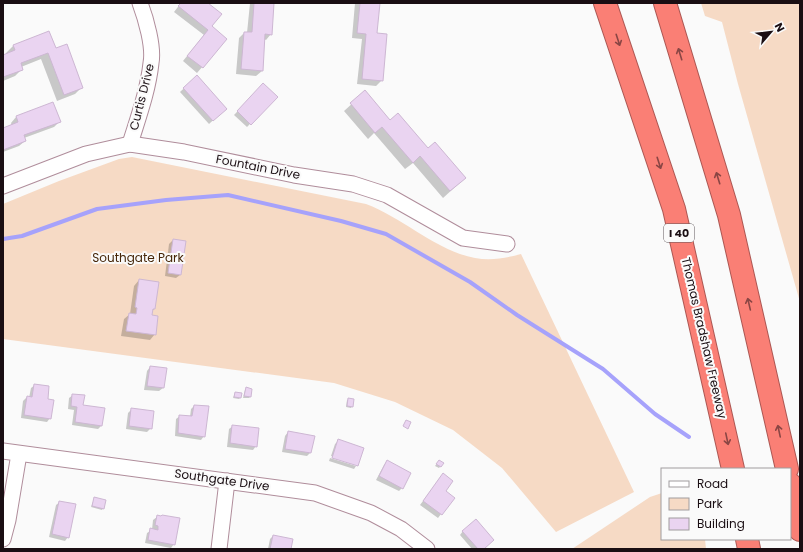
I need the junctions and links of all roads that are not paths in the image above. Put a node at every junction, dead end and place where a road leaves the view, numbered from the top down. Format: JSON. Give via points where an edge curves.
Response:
{"nodes":[{"id":1,"x":140,"y":3,"type":"edge"},
{"id":2,"x":605,"y":3,"type":"edge"},
{"id":3,"x":665,"y":3,"type":"edge"},
{"id":4,"x":130,"y":144,"type":"junction"},
{"id":5,"x":3,"y":186,"type":"edge"},
{"id":6,"x":507,"y":244,"type":"dead end"},
{"id":7,"x":3,"y":451,"type":"edge"},
{"id":8,"x":20,"y":454,"type":"junction"},
{"id":9,"x":733,"y":468,"type":"edge"},
{"id":10,"x":787,"y":468,"type":"edge"},
{"id":11,"x":227,"y":481,"type":"junction"},
{"id":12,"x":791,"y":489,"type":"edge"},
{"id":13,"x":800,"y":530,"type":"edge"},
{"id":14,"x":3,"y":539,"type":"edge"},
{"id":15,"x":219,"y":549,"type":"edge"},
{"id":16,"x":428,"y":549,"type":"edge"}],
"edges":[{"from":1,"to":4,"type":"street","name":"Curtis Drive","via":[[145,15],[152,62]]},
{"from":2,"to":9,"type":"highway","name":"Thomas Bradshaw Freeway","number":"I 40","one_way":true,"via":[[674,209]]},
{"from":10,"to":3,"type":"highway","one_way":true,"via":[[729,215]]},
{"from":4,"to":5,"type":"street","name":"Fountain Drive","via":[[86,154]]},
{"from":4,"to":6,"type":"street","name":"Fountain Drive","via":[[353,184],[387,195],[463,238]]},
{"from":7,"to":8,"type":"street","name":"Southgate Drive"},
{"from":8,"to":11,"type":"street","name":"Southgate Drive"},
{"from":8,"to":14,"type":"street"},
{"from":11,"to":15,"type":"street"},
{"from":11,"to":16,"type":"street","name":"Southgate Drive","via":[[315,493],[340,501],[389,522]]},
{"from":12,"to":13,"type":"highway"}]}
